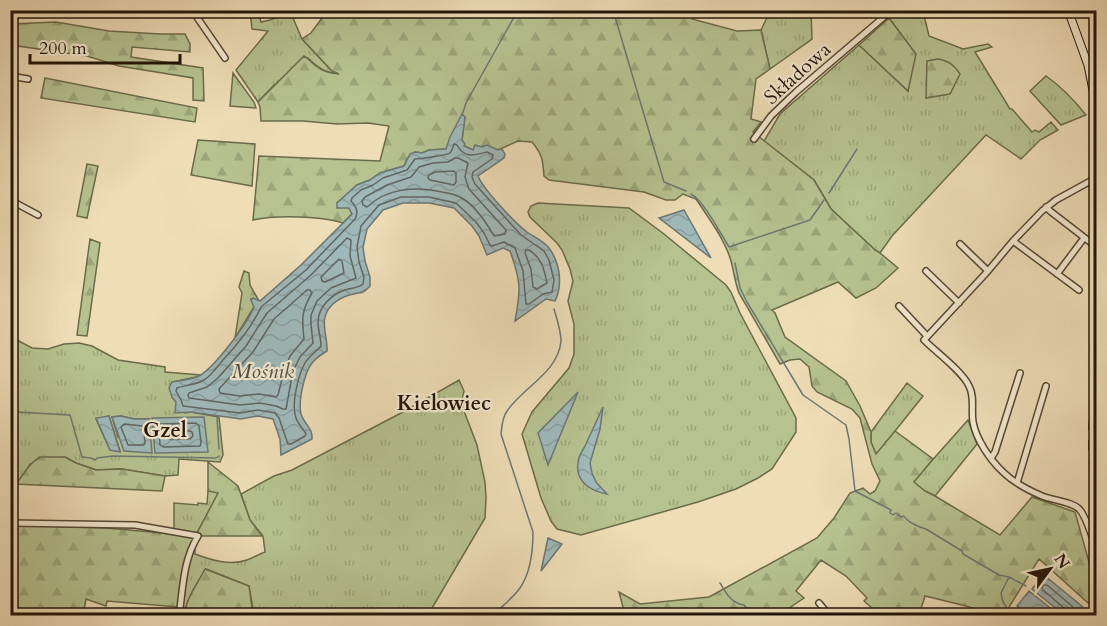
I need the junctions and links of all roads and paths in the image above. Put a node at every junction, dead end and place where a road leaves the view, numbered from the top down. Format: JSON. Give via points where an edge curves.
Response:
{"nodes":[{"id":1,"x":192,"y":10,"type":"edge"},
{"id":2,"x":892,"y":10,"type":"edge"},
{"id":3,"x":1068,"y":10,"type":"edge"},
{"id":4,"x":225,"y":58,"type":"dead end"},
{"id":5,"x":10,"y":76,"type":"edge"},
{"id":6,"x":28,"y":79,"type":"dead end"},
{"id":7,"x":1096,"y":105,"type":"edge"},
{"id":8,"x":754,"y":139,"type":"dead end"},
{"id":9,"x":1096,"y":178,"type":"edge"},
{"id":10,"x":10,"y":200,"type":"edge"},
{"id":11,"x":1046,"y":207,"type":"junction"},
{"id":12,"x":38,"y":215,"type":"dead end"},
{"id":13,"x":1084,"y":238,"type":"junction"},
{"id":14,"x":1013,"y":242,"type":"junction"},
{"id":15,"x":960,"y":244,"type":"dead end"},
{"id":16,"x":1094,"y":245,"type":"dead end"},
{"id":17,"x":926,"y":271,"type":"dead end"},
{"id":18,"x":988,"y":271,"type":"junction"},
{"id":19,"x":1057,"y":274,"type":"junction"},
{"id":20,"x":1078,"y":290,"type":"dead end"},
{"id":21,"x":959,"y":303,"type":"junction"},
{"id":22,"x":898,"y":306,"type":"dead end"},
{"id":23,"x":927,"y":336,"type":"junction"},
{"id":24,"x":1020,"y":372,"type":"dead end"},
{"id":25,"x":1046,"y":386,"type":"dead end"},
{"id":26,"x":991,"y":458,"type":"junction"},
{"id":27,"x":1017,"y":483,"type":"junction"},
{"id":28,"x":10,"y":523,"type":"edge"},
{"id":29,"x":1096,"y":548,"type":"edge"},
{"id":30,"x":819,"y":603,"type":"dead end"},
{"id":31,"x":179,"y":615,"type":"edge"},
{"id":32,"x":830,"y":615,"type":"edge"}],
"edges":[{"from":1,"to":4,"type":"street"},
{"from":2,"to":8,"type":"street","name":"Składowa","via":[[780,107]]},
{"from":3,"to":7,"type":"street","via":[[1088,65]]},
{"from":5,"to":6,"type":"street"},
{"from":9,"to":11,"type":"street"},
{"from":10,"to":12,"type":"street"},
{"from":11,"to":13,"type":"street"},
{"from":11,"to":14,"type":"street"},
{"from":13,"to":16,"type":"street"},
{"from":13,"to":19,"type":"street"},
{"from":14,"to":18,"type":"street"},
{"from":14,"to":19,"type":"street"},
{"from":15,"to":18,"type":"street"},
{"from":17,"to":21,"type":"street"},
{"from":18,"to":21,"type":"street"},
{"from":19,"to":20,"type":"street"},
{"from":21,"to":23,"type":"street"},
{"from":22,"to":23,"type":"street"},
{"from":23,"to":26,"type":"street","via":[[924,340],[968,382],[975,432]]},
{"from":24,"to":26,"type":"street"},
{"from":25,"to":27,"type":"street"},
{"from":26,"to":27,"type":"street"},
{"from":27,"to":29,"type":"street","via":[[1078,508]]},
{"from":28,"to":31,"type":"street","via":[[135,525],[198,536],[183,577]]},
{"from":30,"to":32,"type":"street"}]}
